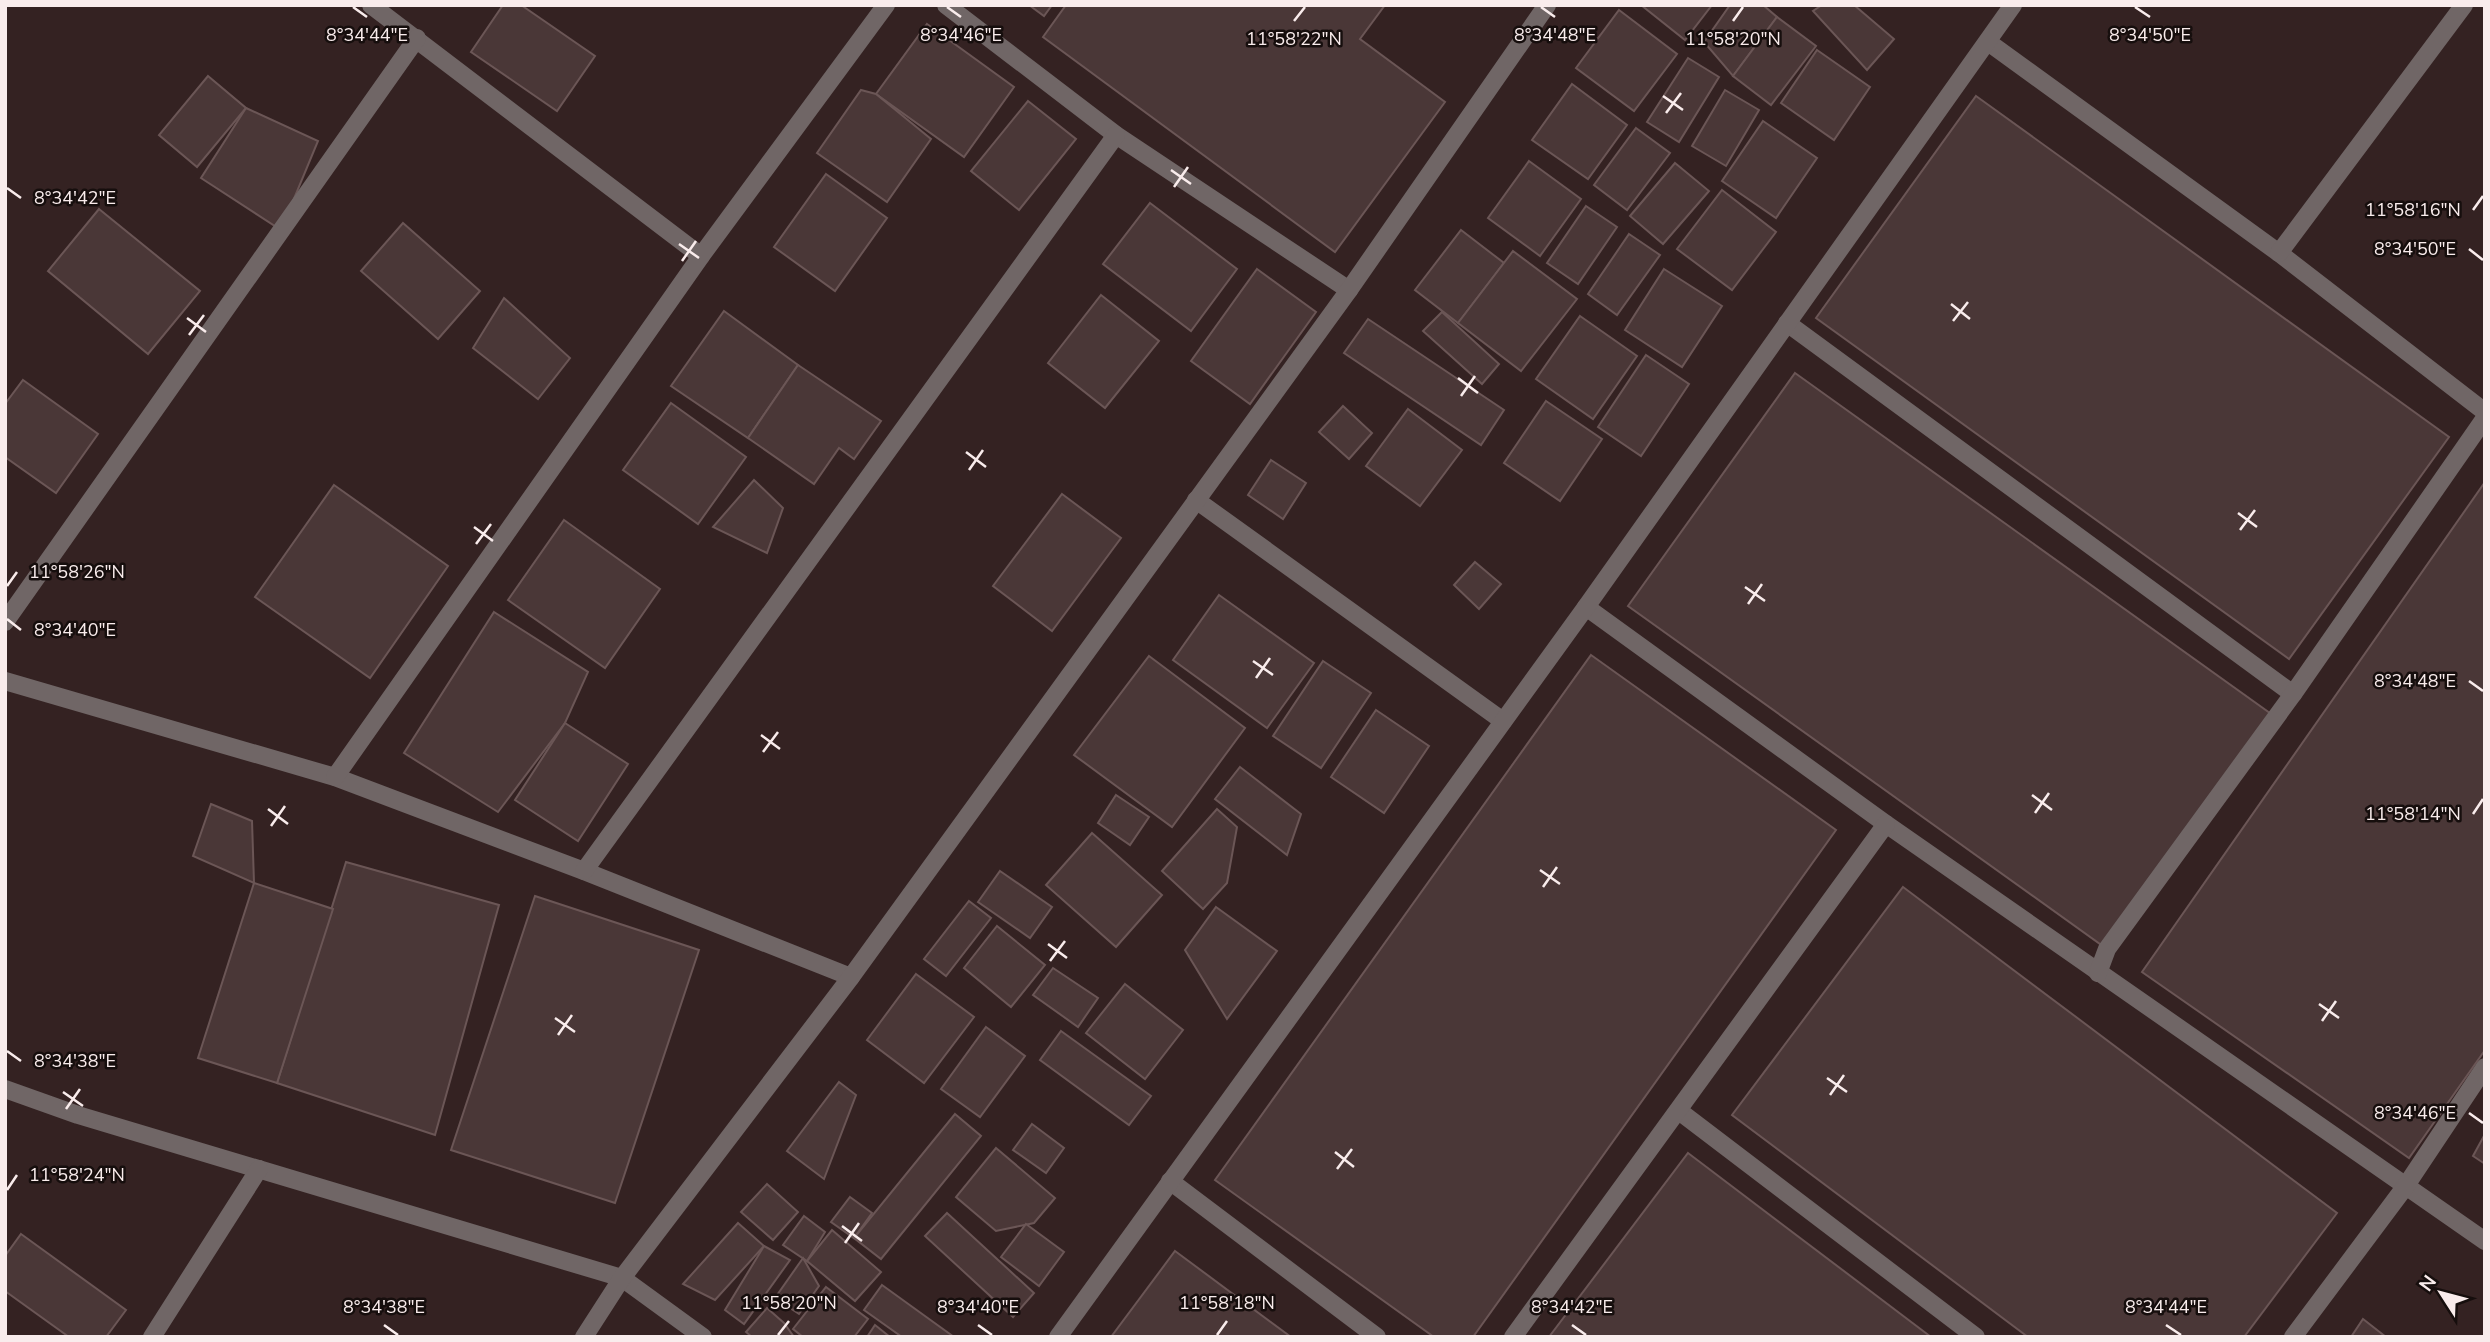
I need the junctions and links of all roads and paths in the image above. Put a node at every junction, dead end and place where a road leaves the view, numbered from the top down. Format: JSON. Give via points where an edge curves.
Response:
{"nodes":[{"id":1,"x":371,"y":5,"type":"edge"},
{"id":2,"x":886,"y":5,"type":"edge"},
{"id":3,"x":946,"y":5,"type":"edge"},
{"id":4,"x":1546,"y":5,"type":"edge"},
{"id":5,"x":2013,"y":5,"type":"edge"},
{"id":6,"x":2464,"y":5,"type":"edge"},
{"id":7,"x":417,"y":38,"type":"junction"},
{"id":8,"x":1988,"y":42,"type":"junction"},
{"id":9,"x":1116,"y":135,"type":"junction"},
{"id":10,"x":2279,"y":253,"type":"junction"},
{"id":11,"x":701,"y":256,"type":"junction"},
{"id":12,"x":1349,"y":290,"type":"junction"},
{"id":13,"x":1787,"y":323,"type":"junction"},
{"id":14,"x":2485,"y":412,"type":"edge"},
{"id":15,"x":2485,"y":418,"type":"edge"},
{"id":16,"x":1196,"y":500,"type":"junction"},
{"id":17,"x":1586,"y":607,"type":"junction"},
{"id":18,"x":5,"y":622,"type":"edge"},
{"id":19,"x":5,"y":681,"type":"edge"},
{"id":20,"x":2293,"y":694,"type":"junction"},
{"id":21,"x":1503,"y":720,"type":"junction"},
{"id":22,"x":335,"y":777,"type":"junction"},
{"id":23,"x":1886,"y":824,"type":"junction"},
{"id":24,"x":584,"y":871,"type":"junction"},
{"id":25,"x":2098,"y":973,"type":"junction"},
{"id":26,"x":851,"y":977,"type":"junction"},
{"id":27,"x":2485,"y":1068,"type":"edge"},
{"id":28,"x":5,"y":1089,"type":"edge"},
{"id":29,"x":1679,"y":1111,"type":"junction"},
{"id":30,"x":260,"y":1169,"type":"junction"},
{"id":31,"x":1170,"y":1181,"type":"junction"},
{"id":32,"x":2405,"y":1187,"type":"junction"},
{"id":33,"x":2485,"y":1241,"type":"edge"},
{"id":34,"x":622,"y":1278,"type":"junction"},
{"id":35,"x":152,"y":1337,"type":"edge"},
{"id":36,"x":584,"y":1337,"type":"edge"},
{"id":37,"x":703,"y":1337,"type":"edge"},
{"id":38,"x":1058,"y":1337,"type":"edge"},
{"id":39,"x":1377,"y":1337,"type":"edge"},
{"id":40,"x":1513,"y":1337,"type":"edge"},
{"id":41,"x":1976,"y":1337,"type":"edge"},
{"id":42,"x":2293,"y":1337,"type":"edge"}],
"edges":[{"from":1,"to":7,"type":"street"},
{"from":2,"to":11,"type":"street"},
{"from":3,"to":9,"type":"street"},
{"from":4,"to":12,"type":"street"},
{"from":5,"to":8,"type":"street"},
{"from":6,"to":10,"type":"street"},
{"from":7,"to":11,"type":"street"},
{"from":7,"to":18,"type":"street"},
{"from":8,"to":10,"type":"street"},
{"from":8,"to":13,"type":"street"},
{"from":9,"to":12,"type":"street"},
{"from":9,"to":24,"type":"street"},
{"from":10,"to":14,"type":"street"},
{"from":11,"to":22,"type":"street"},
{"from":12,"to":16,"type":"street"},
{"from":13,"to":17,"type":"street"},
{"from":13,"to":20,"type":"street"},
{"from":15,"to":20,"type":"street"},
{"from":16,"to":21,"type":"street"},
{"from":16,"to":26,"type":"street"},
{"from":17,"to":21,"type":"street"},
{"from":17,"to":23,"type":"street"},
{"from":19,"to":22,"type":"street"},
{"from":20,"to":25,"type":"street","via":[[2107,949]]},
{"from":21,"to":31,"type":"street"},
{"from":22,"to":24,"type":"street"},
{"from":23,"to":25,"type":"street"},
{"from":23,"to":29,"type":"street"},
{"from":24,"to":26,"type":"street"},
{"from":25,"to":32,"type":"street"},
{"from":26,"to":34,"type":"street"},
{"from":27,"to":32,"type":"street"},
{"from":28,"to":30,"type":"street"},
{"from":29,"to":40,"type":"street"},
{"from":29,"to":41,"type":"street"},
{"from":30,"to":34,"type":"street"},
{"from":30,"to":35,"type":"street"},
{"from":31,"to":38,"type":"street"},
{"from":31,"to":39,"type":"street"},
{"from":32,"to":33,"type":"street"},
{"from":32,"to":42,"type":"street"},
{"from":34,"to":36,"type":"street"},
{"from":34,"to":37,"type":"street"}]}
